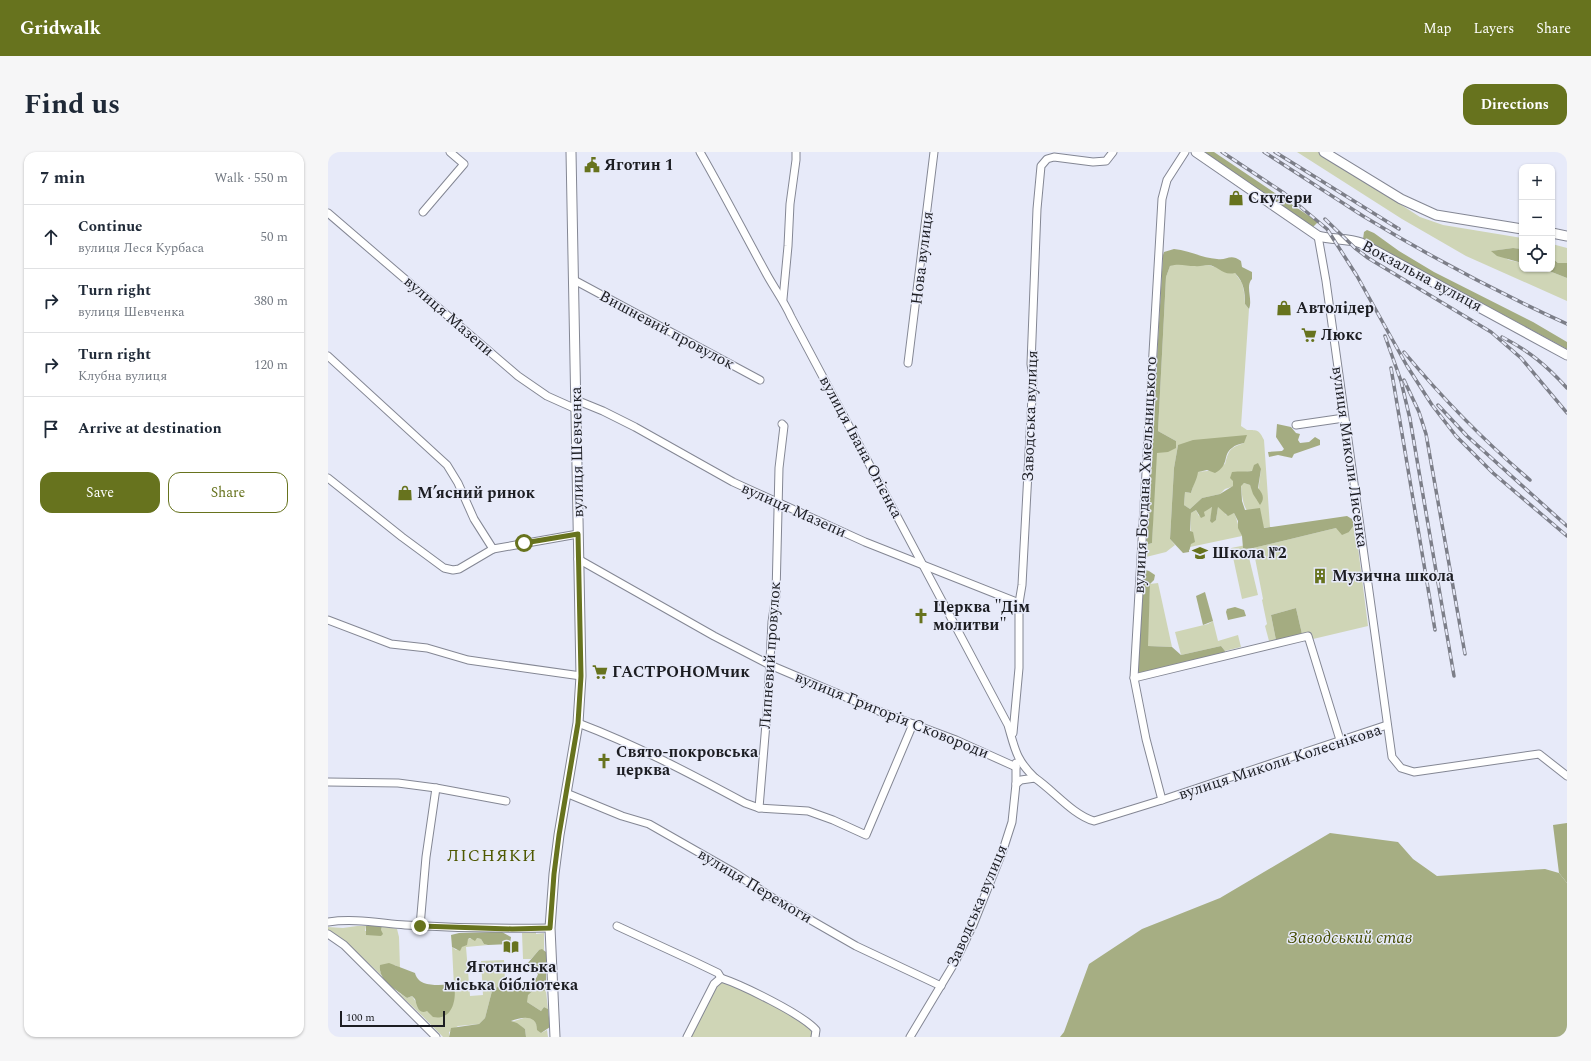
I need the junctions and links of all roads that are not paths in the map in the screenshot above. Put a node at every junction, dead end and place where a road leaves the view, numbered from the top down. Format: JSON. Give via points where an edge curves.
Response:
{"nodes":[{"id":1,"x":450,"y":152,"type":"edge"},
{"id":2,"x":571,"y":152,"type":"edge"},
{"id":3,"x":700,"y":152,"type":"edge"},
{"id":4,"x":796,"y":152,"type":"edge"},
{"id":5,"x":934,"y":152,"type":"edge"},
{"id":6,"x":1113,"y":152,"type":"edge"},
{"id":7,"x":1185,"y":152,"type":"edge"},
{"id":8,"x":1196,"y":152,"type":"edge"},
{"id":9,"x":1324,"y":152,"type":"edge"},
{"id":10,"x":423,"y":212,"type":"dead end"},
{"id":11,"x":328,"y":213,"type":"edge"},
{"id":12,"x":1519,"y":228,"type":"edge"},
{"id":13,"x":1555,"y":234,"type":"edge"},
{"id":14,"x":1318,"y":236,"type":"junction"},
{"id":15,"x":1567,"y":236,"type":"edge"},
{"id":16,"x":574,"y":280,"type":"junction"},
{"id":17,"x":783,"y":299,"type":"junction"},
{"id":18,"x":1567,"y":355,"type":"edge"},
{"id":19,"x":328,"y":356,"type":"edge"},
{"id":20,"x":908,"y":363,"type":"dead end"},
{"id":21,"x":760,"y":380,"type":"dead end"},
{"id":22,"x":576,"y":404,"type":"junction"},
{"id":23,"x":1344,"y":418,"type":"junction"},
{"id":24,"x":782,"y":424,"type":"dead end"},
{"id":25,"x":1296,"y":425,"type":"dead end"},
{"id":26,"x":328,"y":478,"type":"edge"},
{"id":27,"x":779,"y":503,"type":"junction"},
{"id":28,"x":578,"y":534,"type":"junction"},
{"id":29,"x":493,"y":549,"type":"junction"},
{"id":30,"x":578,"y":559,"type":"junction"},
{"id":31,"x":924,"y":566,"type":"junction"},
{"id":32,"x":1019,"y":603,"type":"junction"},
{"id":33,"x":328,"y":620,"type":"edge"},
{"id":34,"x":770,"y":665,"type":"junction"},
{"id":35,"x":581,"y":676,"type":"junction"},
{"id":36,"x":1134,"y":678,"type":"junction"},
{"id":37,"x":578,"y":723,"type":"junction"},
{"id":38,"x":913,"y":724,"type":"junction"},
{"id":39,"x":1387,"y":725,"type":"junction"},
{"id":40,"x":1340,"y":740,"type":"junction"},
{"id":41,"x":1014,"y":746,"type":"junction"},
{"id":42,"x":1017,"y":756,"type":"junction"},
{"id":43,"x":1016,"y":766,"type":"junction"},
{"id":44,"x":1567,"y":776,"type":"edge"},
{"id":45,"x":1032,"y":778,"type":"junction"},
{"id":46,"x":328,"y":782,"type":"edge"},
{"id":47,"x":1016,"y":784,"type":"junction"},
{"id":48,"x":436,"y":788,"type":"junction"},
{"id":49,"x":566,"y":793,"type":"junction"},
{"id":50,"x":1162,"y":800,"type":"junction"},
{"id":51,"x":506,"y":801,"type":"dead end"},
{"id":52,"x":759,"y":808,"type":"junction"},
{"id":53,"x":328,"y":922,"type":"edge"},
{"id":54,"x":420,"y":926,"type":"junction"},
{"id":55,"x":617,"y":926,"type":"dead end"},
{"id":56,"x":550,"y":928,"type":"junction"},
{"id":57,"x":328,"y":934,"type":"edge"},
{"id":58,"x":721,"y":978,"type":"junction"},
{"id":59,"x":941,"y":986,"type":"junction"},
{"id":60,"x":436,"y":1037,"type":"edge"},
{"id":61,"x":555,"y":1037,"type":"edge"},
{"id":62,"x":687,"y":1037,"type":"edge"},
{"id":63,"x":815,"y":1037,"type":"edge"},
{"id":64,"x":910,"y":1037,"type":"edge"}],
"edges":[{"from":1,"to":10,"type":"street","via":[[464,164]]},
{"from":2,"to":16,"type":"street","name":"вулиця Шевченка"},
{"from":3,"to":17,"type":"street","name":"вулиця Івана Огієнка","via":[[728,199],[766,274]]},
{"from":4,"to":17,"type":"street"},
{"from":5,"to":20,"type":"street","name":"Нова вулиця"},
{"from":6,"to":32,"type":"street","name":"Заводська вулиця","via":[[1106,161],[1054,157],[1047,159],[1041,166],[1035,255],[1033,378]]},
{"from":7,"to":36,"type":"street","name":"вулиця Богдана Хмельницького","via":[[1167,180],[1162,199]]},
{"from":8,"to":14,"type":"street","name":"Вокзальна вулиця"},
{"from":9,"to":12,"type":"street","via":[[1401,199],[1436,214]]},
{"from":11,"to":22,"type":"street","name":"вулиця Мазепи","via":[[518,376],[547,396]]},
{"from":13,"to":15,"type":"street"},
{"from":14,"to":18,"type":"street","name":"Вокзальна вулиця","via":[[1361,243]]},
{"from":14,"to":23,"type":"street","name":"вулиця Миколи Лисенка"},
{"from":16,"to":21,"type":"street","name":"Вишневий провулок"},
{"from":16,"to":22,"type":"street","name":"вулиця Шевченка"},
{"from":17,"to":31,"type":"street","name":"вулиця Івана Огієнка"},
{"from":19,"to":29,"type":"street","via":[[448,465],[474,519]]},
{"from":22,"to":27,"type":"street","name":"вулиця Мазепи","via":[[603,411],[733,482]]},
{"from":22,"to":28,"type":"street","name":"вулиця Шевченка"},
{"from":23,"to":25,"type":"street"},
{"from":23,"to":39,"type":"street","name":"вулиця Миколи Лисенка"},
{"from":24,"to":27,"type":"street","name":"Липневий провулок","via":[[784,426],[779,468]]},
{"from":26,"to":29,"type":"street","via":[[444,568],[459,569]]},
{"from":27,"to":31,"type":"street","name":"вулиця Мазепи"},
{"from":27,"to":34,"type":"street","name":"Липневий провулок","via":[[776,595]]},
{"from":28,"to":29,"type":"street"},
{"from":28,"to":30,"type":"street","name":"вулиця Шевченка"},
{"from":30,"to":34,"type":"street","name":"вулиця Григорія Сковороди"},
{"from":30,"to":35,"type":"street","name":"вулиця Шевченка"},
{"from":31,"to":32,"type":"street","name":"вулиця Мазепи"},
{"from":31,"to":41,"type":"street","name":"вулиця Івана Огієнка","via":[[1008,725]]},
{"from":32,"to":41,"type":"street","name":"Заводська вулиця","via":[[1019,668]]},
{"from":33,"to":35,"type":"street","via":[[391,644],[427,648],[468,660]]},
{"from":34,"to":38,"type":"street","name":"вулиця Григорія Сковороди"},
{"from":34,"to":52,"type":"street","name":"Липневий провулок"},
{"from":35,"to":37,"type":"street","name":"вулиця Шевченка"},
{"from":36,"to":40,"type":"street","via":[[1308,636]]},
{"from":36,"to":50,"type":"street","name":"вулиця Богдана Хмельницького"},
{"from":37,"to":49,"type":"street","name":"вулиця Шевченка"},
{"from":37,"to":52,"type":"street","via":[[649,754]]},
{"from":38,"to":43,"type":"street","name":"вулиця Григорія Сковороди"},
{"from":38,"to":52,"type":"street","via":[[866,835],[808,811]]},
{"from":39,"to":40,"type":"street","name":"вулиця Миколи Колеснікова"},
{"from":39,"to":44,"type":"street","name":"вулиця Миколи Колеснікова","via":[[1392,756],[1401,768],[1414,772],[1538,754]]},
{"from":40,"to":50,"type":"street","name":"вулиця Миколи Колеснікова"},
{"from":41,"to":42,"type":"street"},
{"from":42,"to":43,"type":"street","name":"Заводська вулиця"},
{"from":42,"to":45,"type":"street","name":"вулиця Миколи Колеснікова"},
{"from":43,"to":47,"type":"street","name":"Заводська вулиця"},
{"from":45,"to":47,"type":"street"},
{"from":45,"to":50,"type":"street","name":"вулиця Миколи Колеснікова","via":[[1055,793],[1084,818],[1094,821]]},
{"from":46,"to":48,"type":"street","via":[[398,783]]},
{"from":47,"to":59,"type":"street","name":"Заводська вулиця","via":[[1012,822],[1003,850],[972,925]]},
{"from":48,"to":51,"type":"street"},
{"from":48,"to":54,"type":"street"},
{"from":49,"to":56,"type":"street","name":"вулиця Шевченка","via":[[554,874]]},
{"from":49,"to":59,"type":"street","name":"вулиця Перемоги","via":[[649,824],[856,946]]},
{"from":53,"to":54,"type":"street","via":[[358,921]]},
{"from":54,"to":56,"type":"street"},
{"from":55,"to":58,"type":"street","via":[[693,960],[718,973]]},
{"from":56,"to":61,"type":"street","name":"вулиця Шевченка"},
{"from":57,"to":60,"type":"street","via":[[344,945]]},
{"from":58,"to":62,"type":"street","via":[[714,984]]},
{"from":58,"to":63,"type":"street","via":[[773,1002],[811,1024],[816,1030]]},
{"from":59,"to":64,"type":"street","name":"Заводська вулиця"}]}
